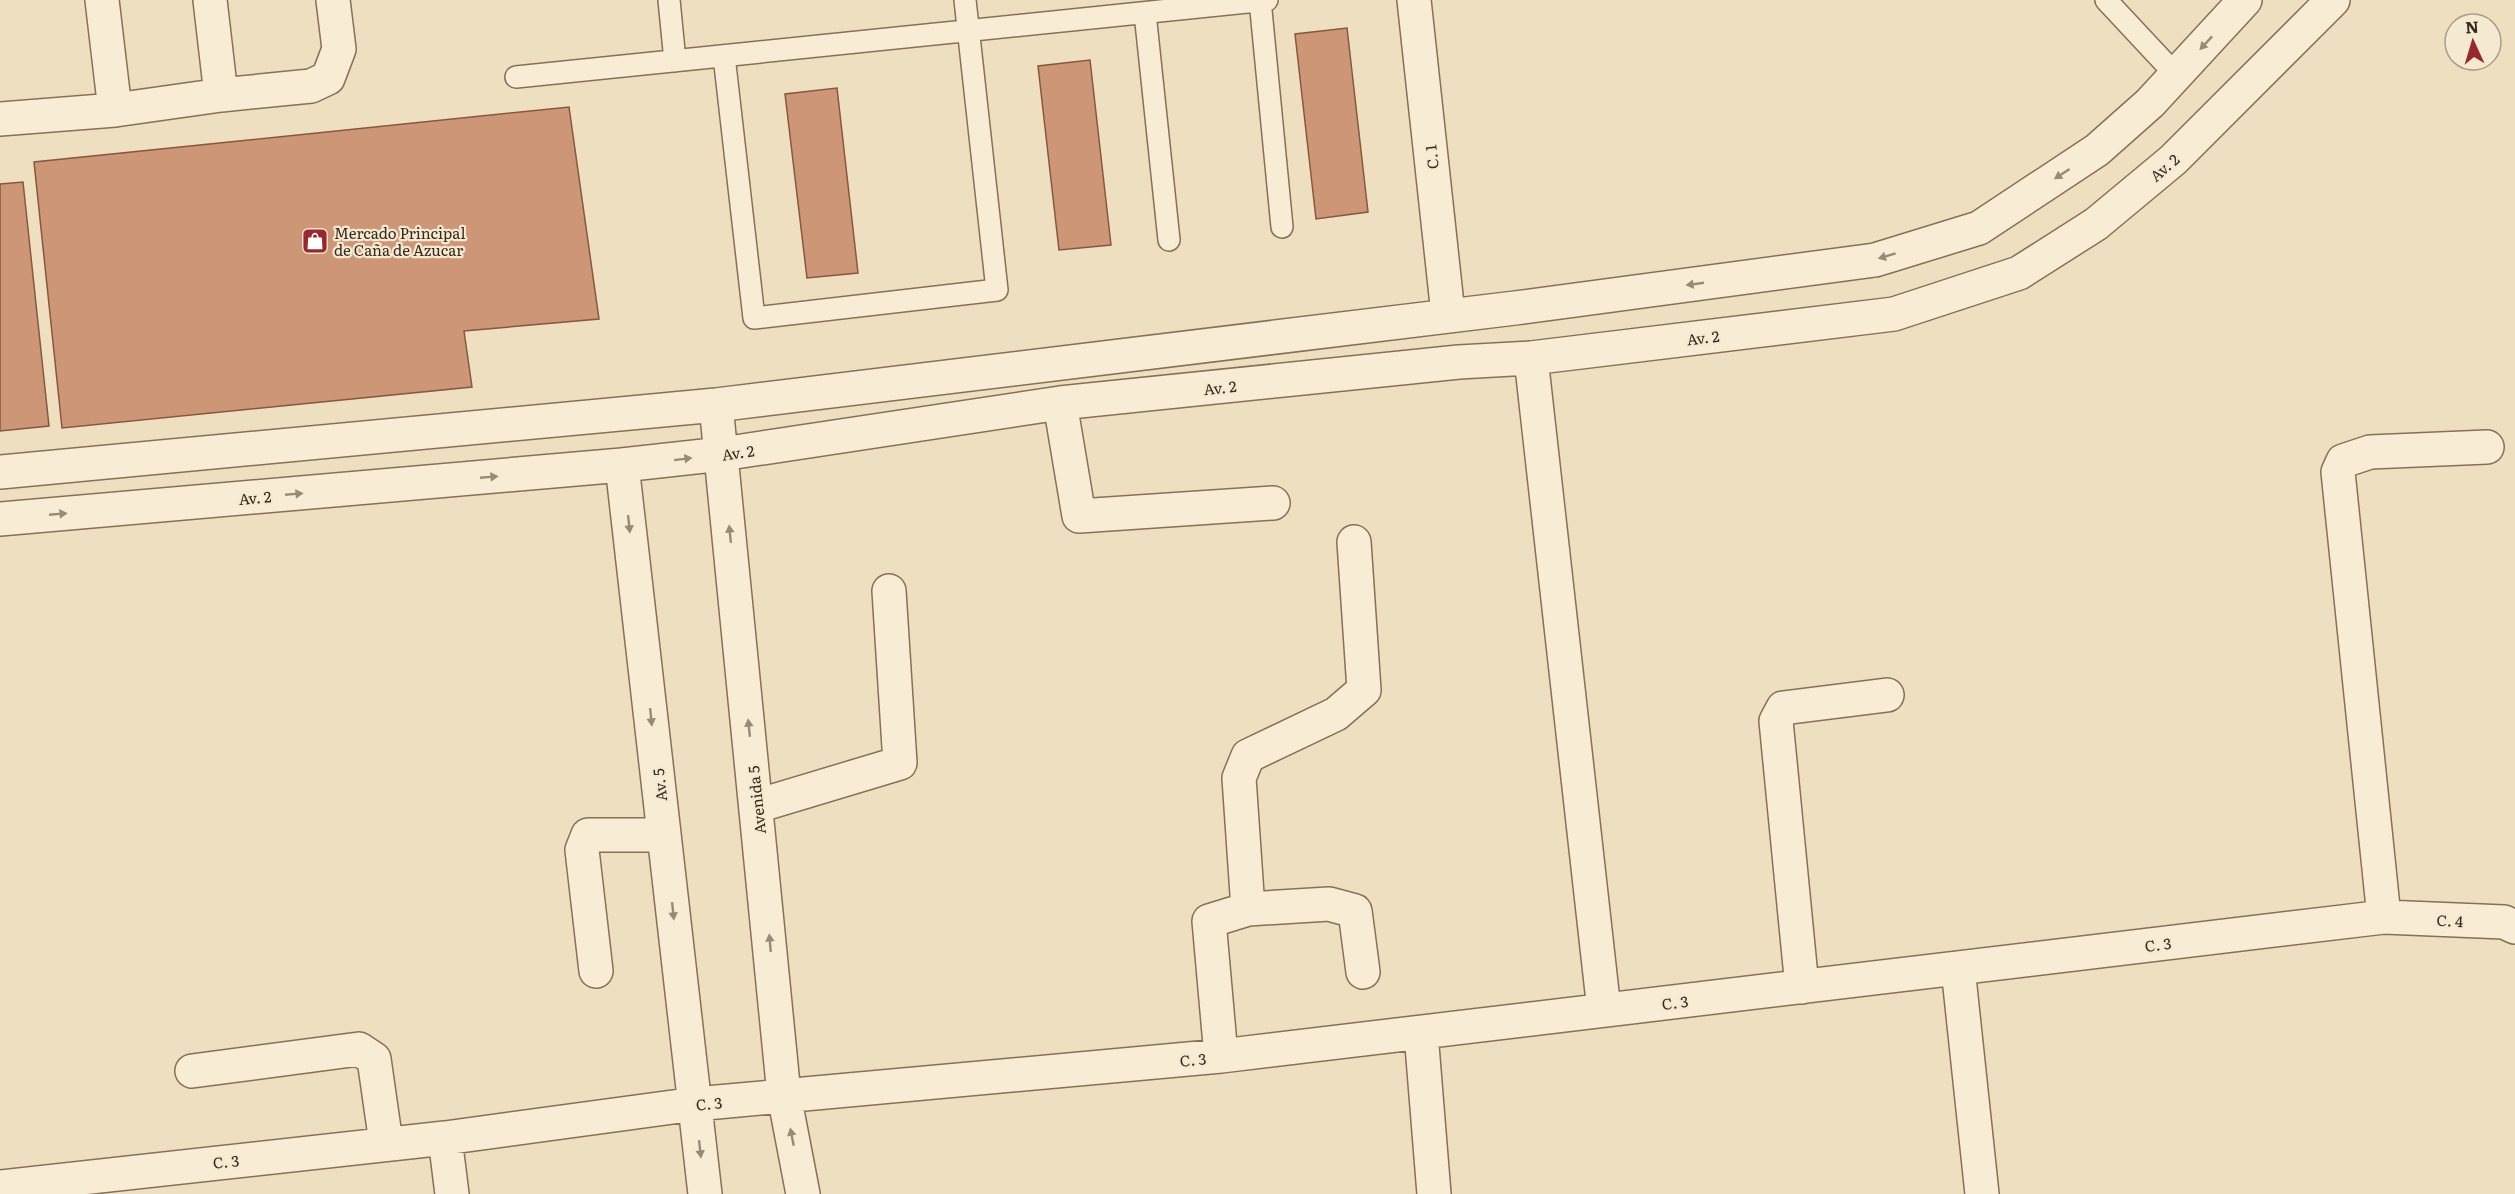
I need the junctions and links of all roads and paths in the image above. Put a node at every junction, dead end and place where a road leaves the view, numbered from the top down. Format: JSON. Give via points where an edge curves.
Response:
{"nodes":[{"id":1,"x":102,"y":0,"type":"edge"},
{"id":2,"x":210,"y":0,"type":"edge"},
{"id":3,"x":333,"y":0,"type":"edge"},
{"id":4,"x":669,"y":0,"type":"edge"},
{"id":5,"x":965,"y":0,"type":"edge"},
{"id":6,"x":1260,"y":0,"type":"edge"},
{"id":7,"x":1267,"y":0,"type":"edge"},
{"id":8,"x":1414,"y":0,"type":"edge"},
{"id":9,"x":2106,"y":0,"type":"edge"},
{"id":10,"x":2245,"y":0,"type":"edge"},
{"id":11,"x":2333,"y":0,"type":"edge"},
{"id":12,"x":1144,"y":13,"type":"junction"},
{"id":13,"x":969,"y":30,"type":"junction"},
{"id":14,"x":724,"y":56,"type":"junction"},
{"id":15,"x":675,"y":61,"type":"junction"},
{"id":16,"x":2176,"y":75,"type":"junction"},
{"id":17,"x":516,"y":77,"type":"dead end"},
{"id":18,"x":221,"y":95,"type":"junction"},
{"id":19,"x":115,"y":110,"type":"junction"},
{"id":20,"x":0,"y":119,"type":"edge"},
{"id":21,"x":1282,"y":226,"type":"dead end"},
{"id":22,"x":1168,"y":240,"type":"dead end"},
{"id":23,"x":1448,"y":315,"type":"junction"},
{"id":24,"x":1531,"y":358,"type":"junction"},
{"id":25,"x":1060,"y":403,"type":"junction"},
{"id":26,"x":716,"y":405,"type":"junction"},
{"id":27,"x":2487,"y":447,"type":"dead end"},
{"id":28,"x":722,"y":454,"type":"junction"},
{"id":29,"x":622,"y":465,"type":"junction"},
{"id":30,"x":0,"y":472,"type":"edge"},
{"id":31,"x":1273,"y":502,"type":"dead end"},
{"id":32,"x":0,"y":519,"type":"edge"},
{"id":33,"x":1354,"y":542,"type":"dead end"},
{"id":34,"x":889,"y":591,"type":"dead end"},
{"id":35,"x":1887,"y":695,"type":"dead end"},
{"id":36,"x":757,"y":806,"type":"junction"},
{"id":37,"x":664,"y":835,"type":"junction"},
{"id":38,"x":1248,"y":909,"type":"junction"},
{"id":39,"x":2384,"y":917,"type":"junction"},
{"id":40,"x":2515,"y":927,"type":"edge"},
{"id":41,"x":1958,"y":968,"type":"junction"},
{"id":42,"x":596,"y":971,"type":"dead end"},
{"id":43,"x":1363,"y":972,"type":"dead end"},
{"id":44,"x":1802,"y":987,"type":"junction"},
{"id":45,"x":1604,"y":1010,"type":"junction"},
{"id":46,"x":1420,"y":1033,"type":"junction"},
{"id":47,"x":1221,"y":1056,"type":"junction"},
{"id":48,"x":192,"y":1071,"type":"dead end"},
{"id":49,"x":784,"y":1095,"type":"junction"},
{"id":50,"x":695,"y":1104,"type":"junction"},
{"id":51,"x":445,"y":1138,"type":"junction"},
{"id":52,"x":386,"y":1143,"type":"junction"},
{"id":53,"x":0,"y":1187,"type":"edge"},
{"id":54,"x":452,"y":1194,"type":"edge"},
{"id":55,"x":705,"y":1194,"type":"edge"},
{"id":56,"x":803,"y":1194,"type":"edge"},
{"id":57,"x":1434,"y":1194,"type":"edge"},
{"id":58,"x":1982,"y":1194,"type":"edge"}],
"edges":[{"from":1,"to":19,"type":"street"},
{"from":2,"to":18,"type":"street"},
{"from":3,"to":18,"type":"street","via":[[339,49],[328,78],[311,86]]},
{"from":4,"to":15,"type":"lane"},
{"from":5,"to":13,"type":"lane"},
{"from":6,"to":7,"type":"lane"},
{"from":6,"to":12,"type":"lane"},
{"from":6,"to":21,"type":"lane"},
{"from":8,"to":23,"type":"street","name":"C. 1"},
{"from":9,"to":16,"type":"lane"},
{"from":10,"to":16,"type":"street","one_way":true},
{"from":11,"to":24,"type":"street","name":"Av. 2","via":[[2173,160],[2096,224],[2019,273],[1894,314]]},
{"from":12,"to":13,"type":"lane"},
{"from":12,"to":22,"type":"lane"},
{"from":13,"to":14,"type":"lane"},
{"from":13,"to":14,"type":"lane","via":[[997,290],[753,318]]},
{"from":14,"to":15,"type":"lane"},
{"from":15,"to":17,"type":"lane"},
{"from":16,"to":23,"type":"street","one_way":true,"via":[[2097,150],[1979,228],[1875,260]]},
{"from":18,"to":19,"type":"street"},
{"from":19,"to":20,"type":"street"},
{"from":23,"to":26,"type":"street"},
{"from":24,"to":25,"type":"street","name":"Av. 2"},
{"from":24,"to":45,"type":"street"},
{"from":25,"to":28,"type":"street","name":"Av. 2"},
{"from":25,"to":31,"type":"street","via":[[1079,516]]},
{"from":26,"to":28,"type":"street","name":"Avenida 5"},
{"from":26,"to":30,"type":"street"},
{"from":27,"to":39,"type":"street","via":[[2370,452],[2343,461],[2338,472]]},
{"from":29,"to":28,"type":"street","name":"Av. 2","one_way":true},
{"from":36,"to":28,"type":"street","name":"Avenida 5","one_way":true},
{"from":32,"to":29,"type":"street","name":"Av. 2","one_way":true},
{"from":29,"to":37,"type":"street","name":"Av. 5","one_way":true},
{"from":33,"to":38,"type":"street","via":[[1364,690],[1336,714],[1248,756],[1239,778]]},
{"from":34,"to":36,"type":"street","via":[[900,763]]},
{"from":35,"to":44,"type":"street","via":[[1783,708],[1776,721]]},
{"from":49,"to":36,"type":"street","name":"Avenida 5","one_way":true},
{"from":37,"to":42,"type":"street","via":[[588,835],[582,850]]},
{"from":37,"to":50,"type":"street","name":"Av. 5","one_way":true},
{"from":38,"to":43,"type":"street","via":[[1329,904],[1355,911]]},
{"from":38,"to":47,"type":"street","via":[[1209,921]]},
{"from":39,"to":40,"type":"street","name":"C. 4","via":[[2504,922]]},
{"from":39,"to":41,"type":"street","name":"C. 3"},
{"from":41,"to":44,"type":"street","name":"C. 3"},
{"from":41,"to":58,"type":"street"},
{"from":44,"to":45,"type":"street","name":"C. 3"},
{"from":45,"to":46,"type":"street","name":"C. 3"},
{"from":46,"to":47,"type":"street","name":"C. 3"},
{"from":46,"to":57,"type":"street"},
{"from":47,"to":49,"type":"street","name":"C. 3"},
{"from":48,"to":52,"type":"street","via":[[358,1049],[374,1059]]},
{"from":49,"to":50,"type":"street","name":"C. 3"},
{"from":56,"to":49,"type":"street","name":"Avenida 5","one_way":true},
{"from":50,"to":51,"type":"street","name":"C. 3"},
{"from":50,"to":55,"type":"street","one_way":true},
{"from":51,"to":52,"type":"street","name":"C. 3"},
{"from":51,"to":54,"type":"street"},
{"from":52,"to":53,"type":"street","name":"C. 3"}]}
